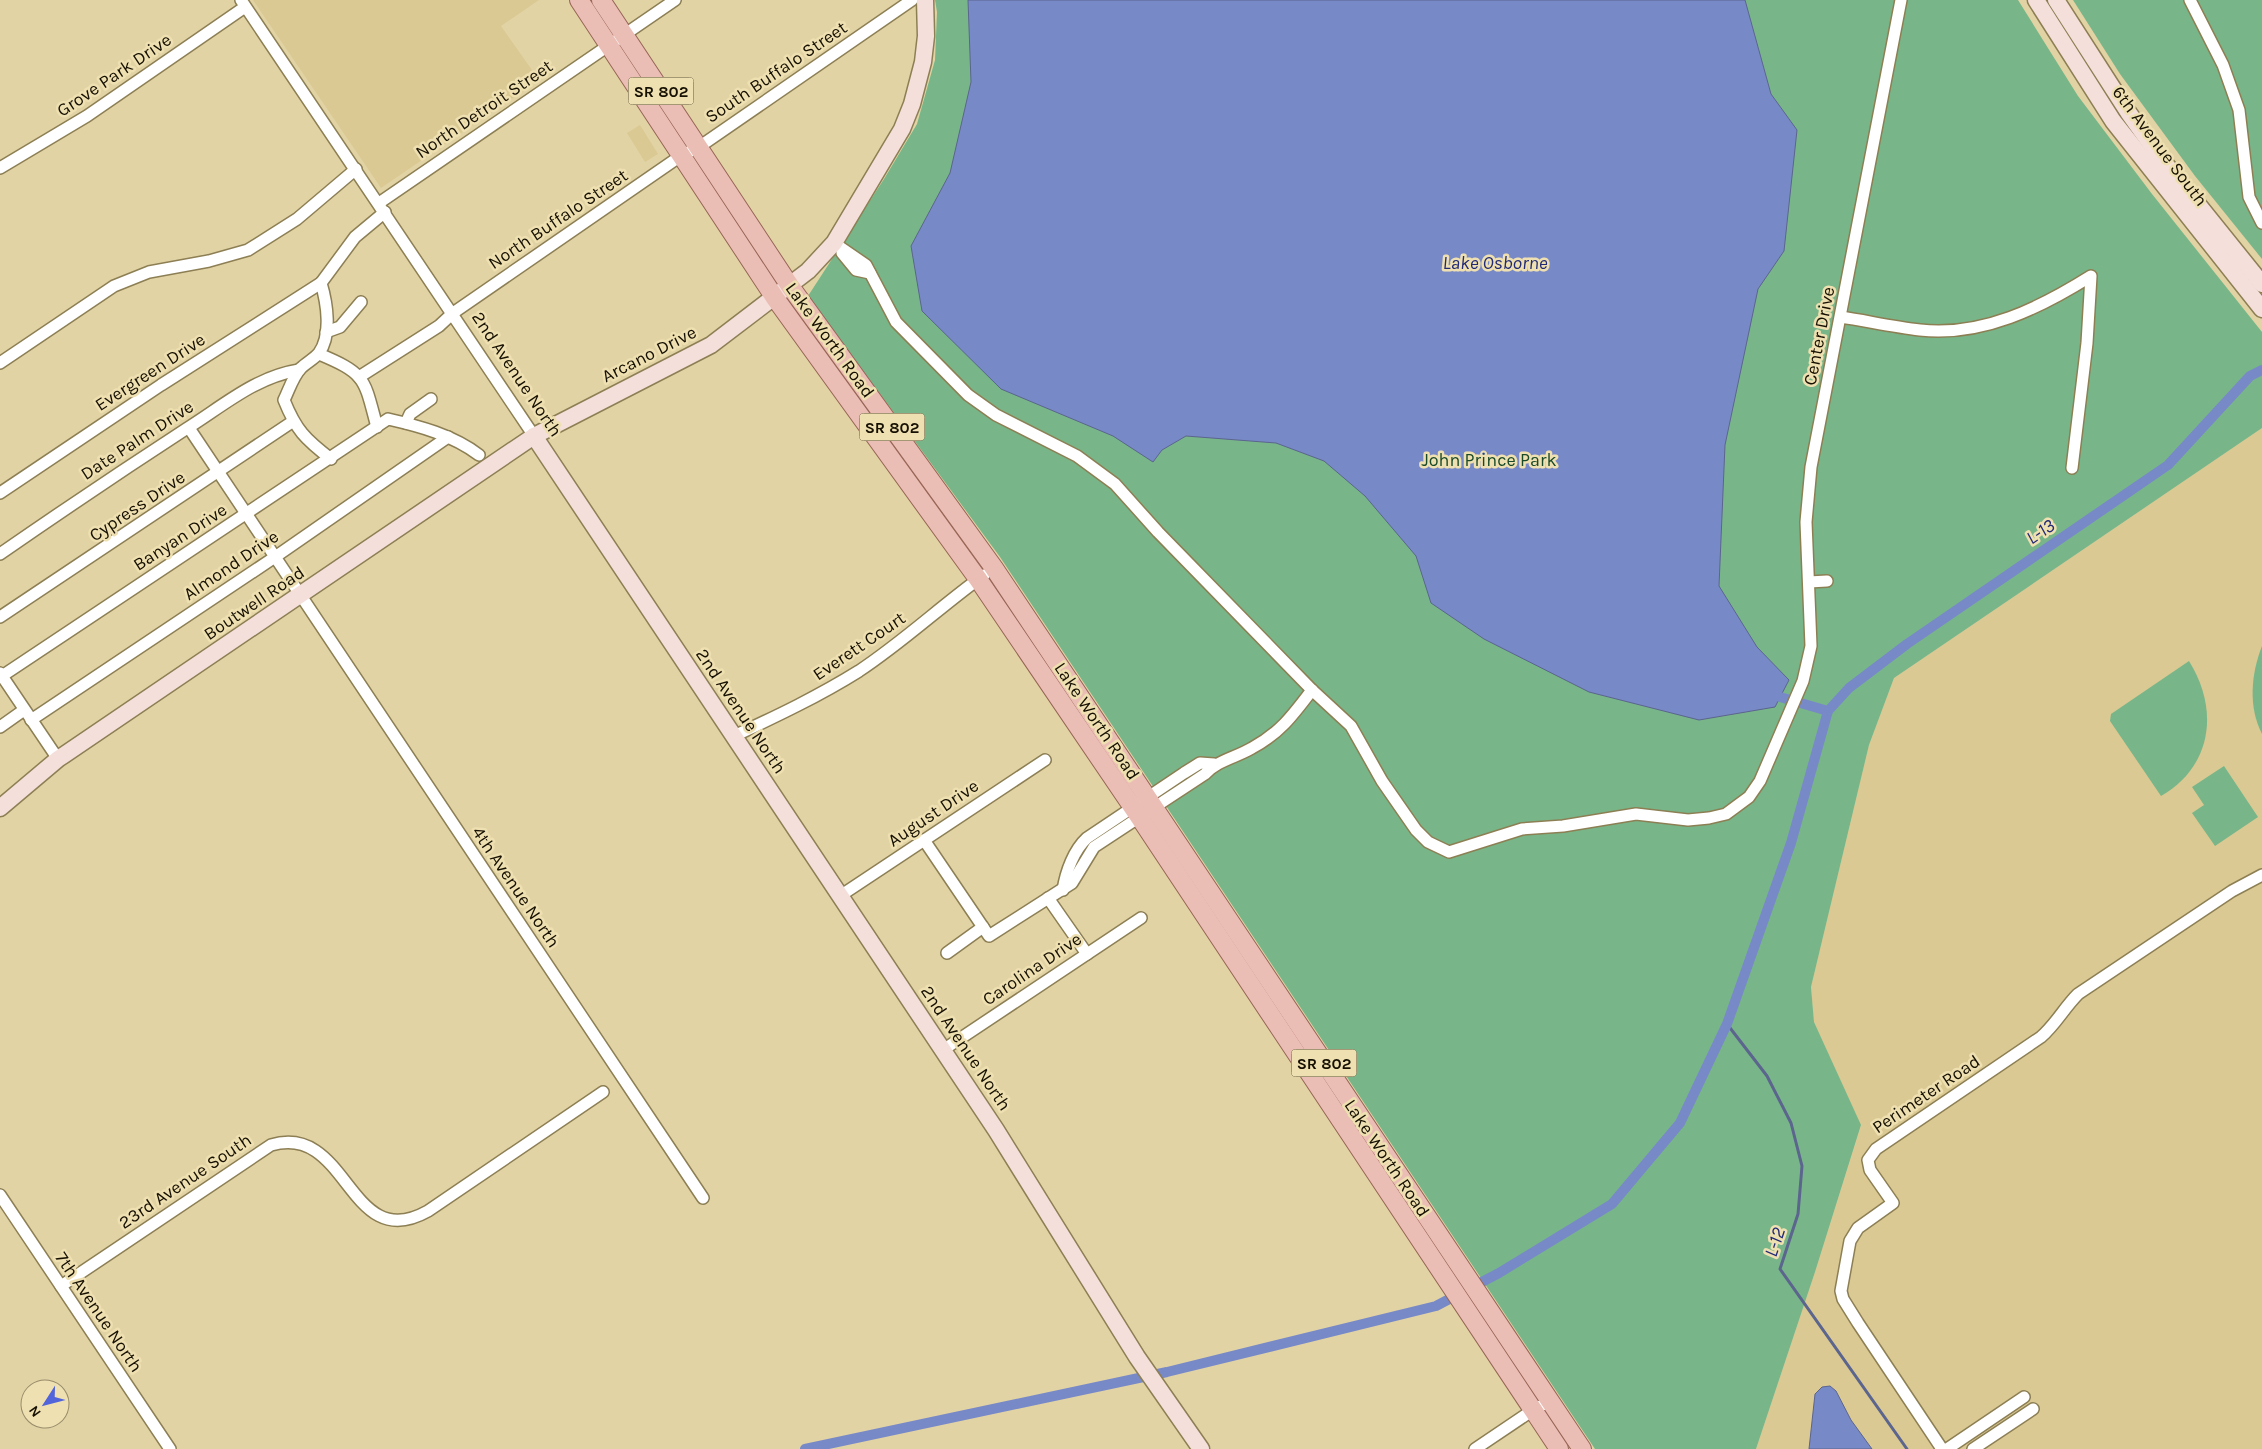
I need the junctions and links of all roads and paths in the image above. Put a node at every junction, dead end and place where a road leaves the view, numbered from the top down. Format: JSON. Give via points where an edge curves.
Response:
{"nodes":[{"id":1,"x":579,"y":0,"type":"edge"},
{"id":2,"x":601,"y":0,"type":"edge"},
{"id":3,"x":675,"y":0,"type":"edge"},
{"id":4,"x":912,"y":0,"type":"edge"},
{"id":5,"x":925,"y":0,"type":"edge"},
{"id":6,"x":1901,"y":0,"type":"edge"},
{"id":7,"x":2036,"y":0,"type":"edge"},
{"id":8,"x":2056,"y":0,"type":"edge"},
{"id":9,"x":2190,"y":0,"type":"edge"},
{"id":10,"x":243,"y":3,"type":"edge"},
{"id":11,"x":624,"y":34,"type":"junction"},
{"id":12,"x":609,"y":44,"type":"junction"},
{"id":13,"x":698,"y":147,"type":"junction"},
{"id":14,"x":682,"y":155,"type":"junction"},
{"id":15,"x":0,"y":168,"type":"edge"},
{"id":16,"x":356,"y":169,"type":"junction"},
{"id":17,"x":382,"y":207,"type":"junction"},
{"id":18,"x":2262,"y":223,"type":"edge"},
{"id":19,"x":834,"y":242,"type":"junction"},
{"id":20,"x":321,"y":283,"type":"junction"},
{"id":21,"x":2262,"y":284,"type":"edge"},
{"id":22,"x":790,"y":286,"type":"junction"},
{"id":23,"x":775,"y":298,"type":"junction"},
{"id":24,"x":361,"y":302,"type":"dead end"},
{"id":25,"x":2262,"y":309,"type":"edge"},
{"id":26,"x":453,"y":313,"type":"junction"},
{"id":27,"x":1841,"y":317,"type":"junction"},
{"id":28,"x":326,"y":332,"type":"junction"},
{"id":29,"x":318,"y":354,"type":"junction"},
{"id":30,"x":0,"y":363,"type":"edge"},
{"id":31,"x":299,"y":370,"type":"junction"},
{"id":32,"x":359,"y":377,"type":"junction"},
{"id":33,"x":431,"y":399,"type":"dead end"},
{"id":34,"x":292,"y":422,"type":"junction"},
{"id":35,"x":406,"y":423,"type":"junction"},
{"id":36,"x":377,"y":427,"type":"junction"},
{"id":37,"x":189,"y":428,"type":"junction"},
{"id":38,"x":534,"y":436,"type":"junction"},
{"id":39,"x":448,"y":437,"type":"junction"},
{"id":40,"x":479,"y":455,"type":"dead end"},
{"id":41,"x":331,"y":459,"type":"junction"},
{"id":42,"x":2072,"y":468,"type":"dead end"},
{"id":43,"x":219,"y":472,"type":"junction"},
{"id":44,"x":0,"y":493,"type":"edge"},
{"id":45,"x":247,"y":514,"type":"junction"},
{"id":46,"x":0,"y":554,"type":"edge"},
{"id":47,"x":275,"y":557,"type":"junction"},
{"id":48,"x":994,"y":568,"type":"junction"},
{"id":49,"x":978,"y":579,"type":"junction"},
{"id":50,"x":1827,"y":581,"type":"dead end"},
{"id":51,"x":1809,"y":582,"type":"junction"},
{"id":52,"x":301,"y":595,"type":"junction"},
{"id":53,"x":0,"y":618,"type":"edge"},
{"id":54,"x":1,"y":674,"type":"edge"},
{"id":55,"x":1312,"y":690,"type":"junction"},
{"id":56,"x":24,"y":710,"type":"junction"},
{"id":57,"x":31,"y":720,"type":"junction"},
{"id":58,"x":0,"y":726,"type":"edge"},
{"id":59,"x":734,"y":736,"type":"junction"},
{"id":60,"x":58,"y":759,"type":"junction"},
{"id":61,"x":1045,"y":760,"type":"dead end"},
{"id":62,"x":1151,"y":802,"type":"junction"},
{"id":63,"x":0,"y":808,"type":"edge"},
{"id":64,"x":1136,"y":813,"type":"junction"},
{"id":65,"x":924,"y":840,"type":"junction"},
{"id":66,"x":2262,"y":875,"type":"edge"},
{"id":67,"x":840,"y":896,"type":"junction"},
{"id":68,"x":1048,"y":898,"type":"junction"},
{"id":69,"x":1141,"y":918,"type":"dead end"},
{"id":70,"x":983,"y":927,"type":"junction"},
{"id":71,"x":947,"y":953,"type":"dead end"},
{"id":72,"x":1087,"y":954,"type":"junction"},
{"id":73,"x":943,"y":1050,"type":"junction"},
{"id":74,"x":603,"y":1092,"type":"dead end"},
{"id":75,"x":1358,"y":1149,"type":"junction"},
{"id":76,"x":0,"y":1195,"type":"edge"},
{"id":77,"x":703,"y":1198,"type":"dead end"},
{"id":78,"x":1420,"y":1208,"type":"junction"},
{"id":79,"x":60,"y":1286,"type":"junction"},
{"id":80,"x":2024,"y":1396,"type":"dead end"},
{"id":81,"x":1550,"y":1402,"type":"junction"},
{"id":82,"x":2033,"y":1409,"type":"dead end"},
{"id":83,"x":1533,"y":1410,"type":"junction"},
{"id":84,"x":170,"y":1449,"type":"edge"},
{"id":85,"x":1201,"y":1449,"type":"edge"},
{"id":86,"x":1475,"y":1449,"type":"edge"},
{"id":87,"x":1559,"y":1449,"type":"edge"},
{"id":88,"x":1582,"y":1449,"type":"edge"},
{"id":89,"x":1942,"y":1449,"type":"edge"},
{"id":90,"x":1948,"y":1449,"type":"edge"},
{"id":91,"x":1973,"y":1449,"type":"edge"}],
"edges":[{"from":1,"to":12,"type":"main road","name":"Lake Worth Road","number":"SR 802"},
{"from":2,"to":11,"type":"main road","name":"Lake Worth Road","number":"SR 802"},
{"from":3,"to":11,"type":"street","name":"North Detroit Street"},
{"from":4,"to":13,"type":"street","name":"South Buffalo Street"},
{"from":5,"to":19,"type":"street","name":"Arcano Drive","via":[[923,62],[912,104],[894,144]]},
{"from":6,"to":27,"type":"street","name":"Center Drive"},
{"from":7,"to":25,"type":"street","name":"6th Avenue South","via":[[2113,121]]},
{"from":8,"to":21,"type":"street","name":"6th Avenue South","via":[[2128,112]]},
{"from":9,"to":18,"type":"street","via":[[2223,65],[2239,110],[2249,197]]},
{"from":10,"to":15,"type":"street","name":"Grove Park Drive","via":[[87,116]]},
{"from":10,"to":16,"type":"street","name":"2nd Avenue North"},
{"from":11,"to":12,"type":"street","name":"North Detroit Street"},
{"from":11,"to":13,"type":"main road","name":"Lake Worth Road","number":"SR 802"},
{"from":12,"to":14,"type":"main road","name":"Lake Worth Road","number":"SR 802"},
{"from":12,"to":17,"type":"street","name":"North Detroit Street"},
{"from":13,"to":14,"type":"street","name":"South Buffalo Street"},
{"from":13,"to":22,"type":"main road","name":"Lake Worth Road","number":"SR 802"},
{"from":14,"to":23,"type":"main road","name":"Lake Worth Road","number":"SR 802"},
{"from":14,"to":26,"type":"street","name":"North Buffalo Street"},
{"from":16,"to":17,"type":"street","name":"2nd Avenue North"},
{"from":16,"to":30,"type":"street","via":[[297,220],[248,250],[149,272],[114,286]]},
{"from":17,"to":20,"type":"street","name":"North Detroit Street"},
{"from":17,"to":26,"type":"street","name":"2nd Avenue North"},
{"from":19,"to":22,"type":"street","name":"Arcano Drive"},
{"from":19,"to":55,"type":"street","via":[[856,270],[870,272],[896,322],[968,395],[996,415],[1077,456],[1115,484]]},
{"from":20,"to":28,"type":"street","via":[[326,307]]},
{"from":20,"to":44,"type":"street","name":"Evergreen Drive"},
{"from":22,"to":23,"type":"street","name":"Arcano Drive"},
{"from":22,"to":48,"type":"main road","name":"Lake Worth Road","number":"SR 802"},
{"from":23,"to":38,"type":"street","name":"Arcano Drive","via":[[711,345]]},
{"from":23,"to":49,"type":"main road","name":"Lake Worth Road","number":"SR 802"},
{"from":24,"to":28,"type":"street","via":[[344,324]]},
{"from":26,"to":32,"type":"street"},
{"from":26,"to":38,"type":"street","name":"2nd Avenue North"},
{"from":27,"to":42,"type":"street","via":[[1921,330],[1960,330],[1999,322],[2060,295],[2091,276]]},
{"from":27,"to":51,"type":"street","name":"Center Drive","via":[[1811,467],[1806,522]]},
{"from":28,"to":29,"type":"street"},
{"from":29,"to":31,"type":"street"},
{"from":29,"to":32,"type":"street","via":[[342,363]]},
{"from":31,"to":34,"type":"street","via":[[284,400]]},
{"from":31,"to":37,"type":"street","name":"Date Palm Drive","via":[[274,375],[236,395]]},
{"from":32,"to":36,"type":"street","via":[[370,398]]},
{"from":33,"to":35,"type":"street","via":[[410,414]]},
{"from":34,"to":41,"type":"street","via":[[310,443]]},
{"from":34,"to":43,"type":"street","name":"Cypress Drive"},
{"from":35,"to":36,"type":"street","via":[[388,419]]},
{"from":35,"to":39,"type":"street"},
{"from":36,"to":41,"type":"street","name":"Banyan Drive"},
{"from":37,"to":43,"type":"street","name":"4th Avenue North"},
{"from":37,"to":46,"type":"street","name":"Date Palm Drive"},
{"from":38,"to":52,"type":"street","name":"Boutwell Road"},
{"from":38,"to":59,"type":"street","name":"2nd Avenue North"},
{"from":39,"to":40,"type":"street"},
{"from":39,"to":47,"type":"street","name":"Almond Drive"},
{"from":41,"to":45,"type":"street","name":"Banyan Drive"},
{"from":43,"to":45,"type":"street","name":"4th Avenue North"},
{"from":43,"to":53,"type":"street","name":"Cypress Drive"},
{"from":45,"to":47,"type":"street","name":"4th Avenue North"},
{"from":45,"to":54,"type":"street","name":"Banyan Drive"},
{"from":47,"to":52,"type":"street","name":"4th Avenue North"},
{"from":47,"to":57,"type":"street","name":"Almond Drive"},
{"from":48,"to":49,"type":"street","name":"Everett Court"},
{"from":48,"to":62,"type":"main road","name":"Lake Worth Road","number":"SR 802"},
{"from":49,"to":59,"type":"street","name":"Everett Court","via":[[860,670],[794,709]]},
{"from":49,"to":64,"type":"main road","name":"Lake Worth Road","number":"SR 802"},
{"from":50,"to":51,"type":"street"},
{"from":51,"to":55,"type":"street","name":"Center Drive","via":[[1811,646],[1803,681],[1760,781],[1749,797],[1726,814],[1688,820],[1636,814],[1522,829],[1449,852],[1438,849],[1416,830],[1382,781],[1351,726]]},
{"from":52,"to":60,"type":"street","name":"Boutwell Road"},
{"from":52,"to":77,"type":"street","name":"4th Avenue North"},
{"from":54,"to":56,"type":"street"},
{"from":55,"to":62,"type":"street","via":[[1287,724],[1275,734],[1214,764],[1200,764]]},
{"from":56,"to":57,"type":"street"},
{"from":56,"to":58,"type":"street"},
{"from":57,"to":60,"type":"street"},
{"from":59,"to":67,"type":"street","name":"2nd Avenue North"},
{"from":60,"to":63,"type":"street","name":"Boutwell Road"},
{"from":61,"to":65,"type":"street","name":"August Drive"},
{"from":62,"to":64,"type":"street"},
{"from":62,"to":78,"type":"main road","name":"Lake Worth Road","number":"SR 802"},
{"from":64,"to":68,"type":"street","via":[[1094,847],[1072,883]]},
{"from":64,"to":75,"type":"main road","name":"Lake Worth Road","number":"SR 802"},
{"from":65,"to":67,"type":"street","name":"August Drive"},
{"from":65,"to":70,"type":"street"},
{"from":66,"to":89,"type":"street","name":"Perimeter Road","via":[[2232,891],[2078,994],[2055,1026],[1876,1149],[1868,1160],[1870,1170],[1893,1203],[1858,1228],[1850,1241],[1841,1291],[1843,1299]]},
{"from":67,"to":73,"type":"street","name":"2nd Avenue North"},
{"from":68,"to":70,"type":"street","via":[[989,936]]},
{"from":68,"to":72,"type":"street"},
{"from":69,"to":72,"type":"street","name":"Carolina Drive"},
{"from":70,"to":71,"type":"street"},
{"from":72,"to":73,"type":"street","name":"Carolina Drive"},
{"from":73,"to":85,"type":"street","name":"2nd Avenue North","via":[[1137,1358]]},
{"from":74,"to":79,"type":"street","name":"23rd Avenue South","via":[[428,1211],[409,1219],[389,1219],[360,1203],[325,1157],[314,1149],[296,1143],[270,1145]]},
{"from":75,"to":78,"type":"main road","via":[[1375,1159],[1404,1196]]},
{"from":75,"to":83,"type":"main road","name":"Lake Worth Road","number":"SR 802"},
{"from":76,"to":79,"type":"street","name":"7th Avenue North"},
{"from":78,"to":81,"type":"main road","name":"Lake Worth Road","number":"SR 802"},
{"from":79,"to":84,"type":"street","name":"7th Avenue North"},
{"from":80,"to":90,"type":"street"},
{"from":81,"to":83,"type":"street"},
{"from":81,"to":88,"type":"main road","name":"Lake Worth Road","number":"SR 802"},
{"from":82,"to":91,"type":"street"},
{"from":83,"to":86,"type":"street"},
{"from":83,"to":87,"type":"main road","name":"Lake Worth Road","number":"SR 802"}]}
